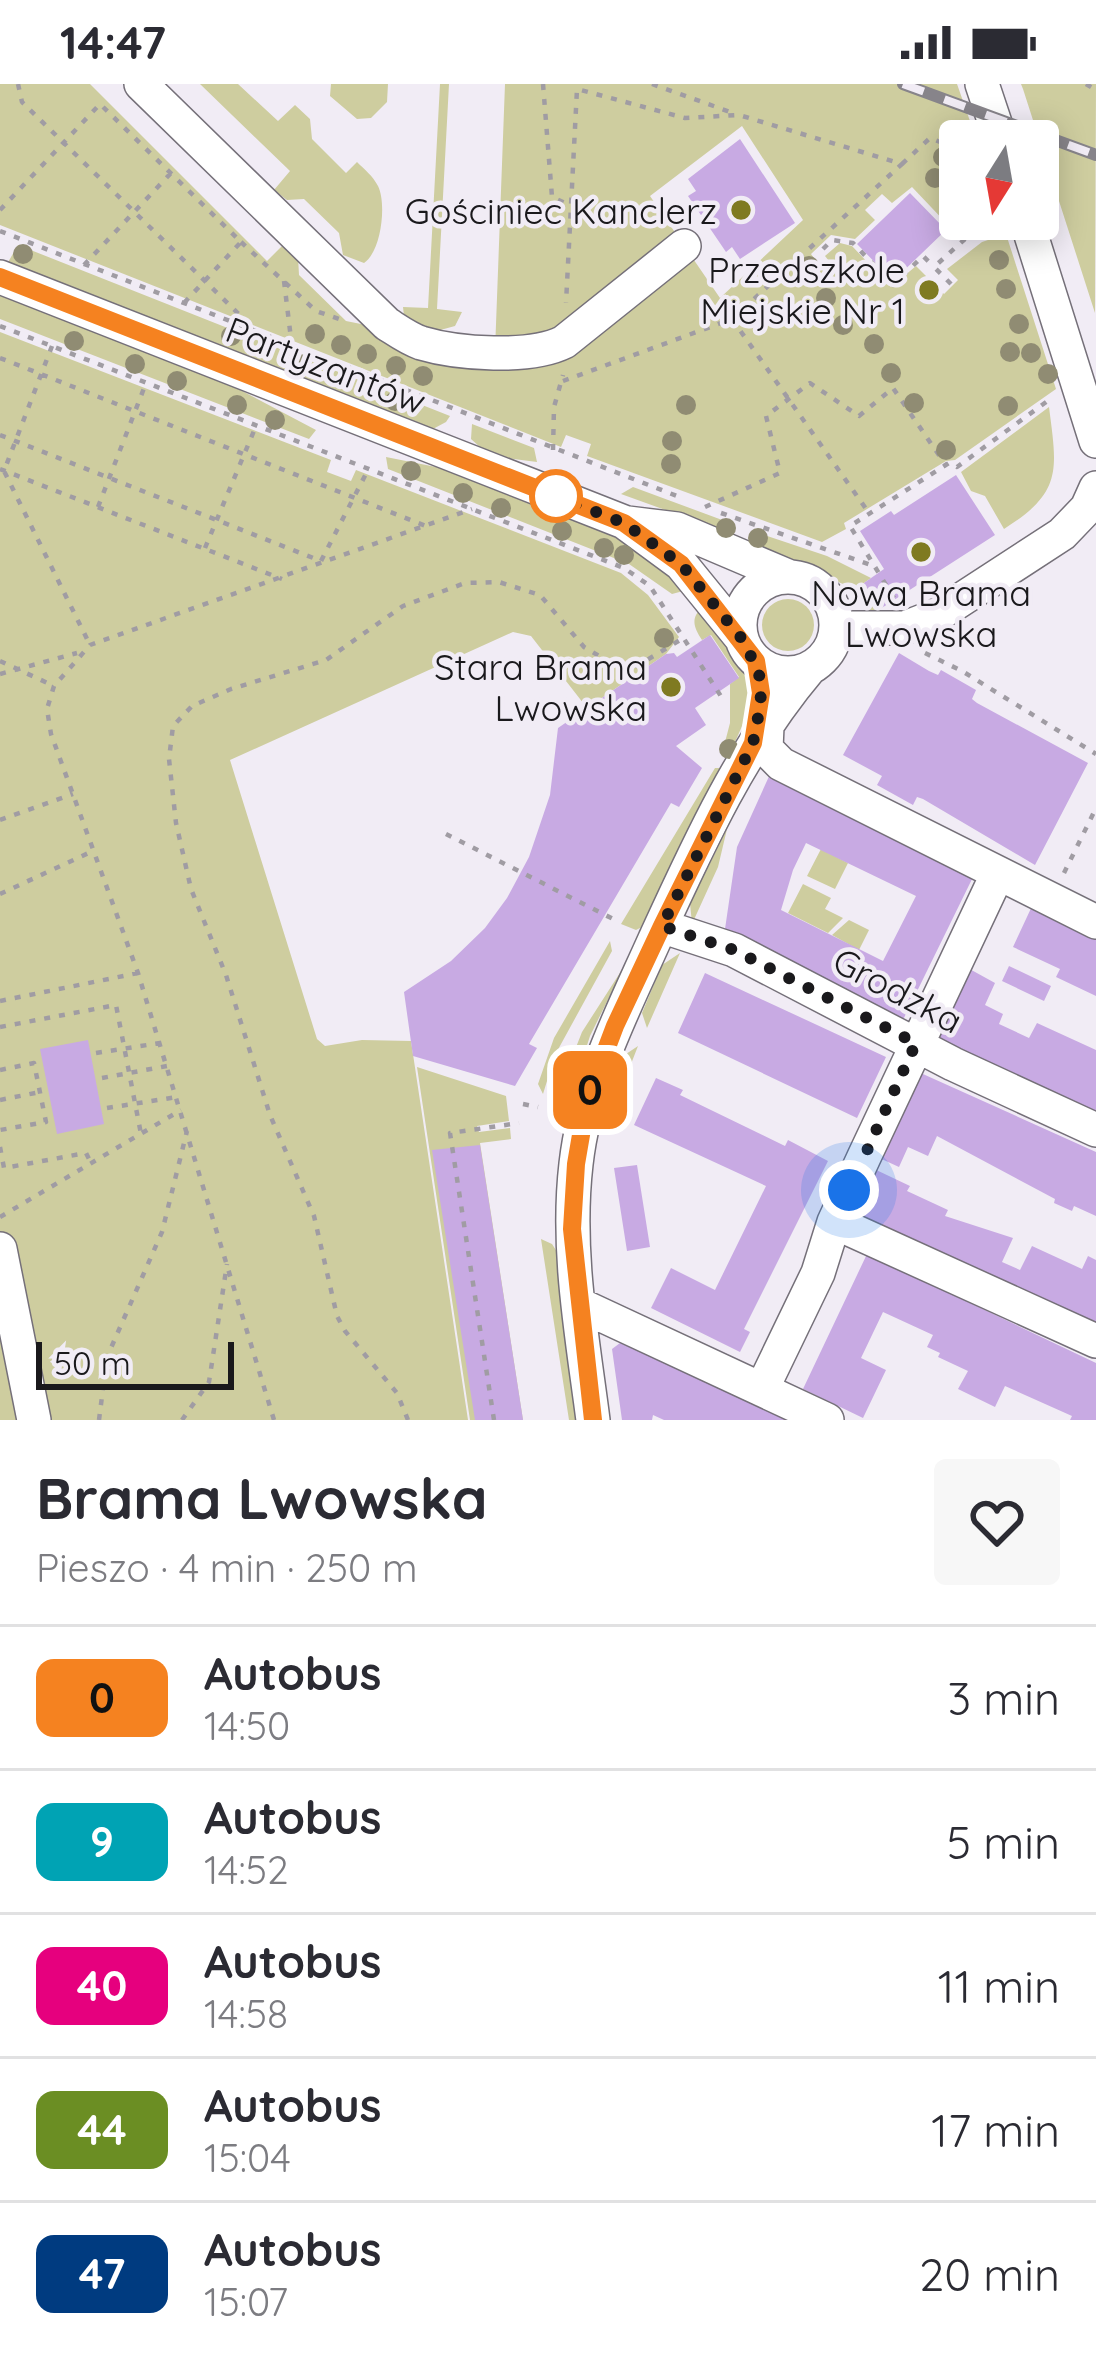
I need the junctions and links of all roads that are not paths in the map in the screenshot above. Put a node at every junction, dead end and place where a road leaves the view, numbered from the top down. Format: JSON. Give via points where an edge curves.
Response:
{"nodes":[{"id":1,"x":141,"y":84,"type":"edge"},
{"id":2,"x":982,"y":84,"type":"edge"},
{"id":3,"x":994,"y":120,"type":"edge"},
{"id":4,"x":1025,"y":240,"type":"edge"},
{"id":5,"x":684,"y":246,"type":"dead end"},
{"id":6,"x":0,"y":278,"type":"edge"},
{"id":7,"x":1096,"y":441,"type":"edge"},
{"id":8,"x":1093,"y":504,"type":"edge"},
{"id":9,"x":624,"y":523,"type":"junction"},
{"id":10,"x":790,"y":577,"type":"junction"},
{"id":11,"x":836,"y":628,"type":"junction"},
{"id":12,"x":749,"y":650,"type":"junction"},
{"id":13,"x":809,"y":669,"type":"junction"},
{"id":14,"x":760,"y":734,"type":"junction"},
{"id":15,"x":997,"y":875,"type":"junction"},
{"id":16,"x":1096,"y":922,"type":"edge"},
{"id":17,"x":662,"y":926,"type":"junction"},
{"id":18,"x":916,"y":1043,"type":"junction"},
{"id":19,"x":1096,"y":1130,"type":"edge"},
{"id":20,"x":834,"y":1222,"type":"junction"},
{"id":21,"x":0,"y":1249,"type":"edge"},
{"id":22,"x":578,"y":1304,"type":"junction"},
{"id":23,"x":1096,"y":1341,"type":"edge"},
{"id":24,"x":762,"y":1389,"type":"junction"},
{"id":25,"x":34,"y":1420,"type":"edge"},
{"id":26,"x":593,"y":1420,"type":"edge"},
{"id":27,"x":827,"y":1420,"type":"edge"}],
"edges":[{"from":1,"to":5,"type":"street","via":[[408,337],[439,346],[549,350]]},
{"from":2,"to":3,"type":"street"},
{"from":4,"to":7,"type":"street"},
{"from":6,"to":9,"type":"street","name":"Partyzantów"},
{"from":8,"to":11,"type":"street","via":[[1039,551],[926,621]]},
{"from":9,"to":10,"type":"street","name":"Partyzantów","via":[[677,529]]},
{"from":9,"to":12,"type":"street","name":"Partyzantów","via":[[681,564]]},
{"from":10,"to":11,"type":"street","via":[[824,592]]},
{"from":10,"to":12,"type":"street","via":[[754,591],[742,613]]},
{"from":11,"to":13,"type":"street","via":[[828,652]]},
{"from":12,"to":13,"type":"street","via":[[782,673]]},
{"from":12,"to":14,"type":"street","via":[[761,693]]},
{"from":13,"to":14,"type":"street"},
{"from":14,"to":15,"type":"street","via":[[771,758]]},
{"from":14,"to":17,"type":"street"},
{"from":15,"to":16,"type":"street"},
{"from":15,"to":18,"type":"street"},
{"from":17,"to":18,"type":"street","name":"Grodzka","via":[[734,950]]},
{"from":17,"to":22,"type":"street","via":[[584,1116],[573,1208]]},
{"from":18,"to":19,"type":"street","name":"Grodzka"},
{"from":18,"to":20,"type":"street"},
{"from":20,"to":23,"type":"street"},
{"from":20,"to":24,"type":"street"},
{"from":21,"to":25,"type":"street"},
{"from":22,"to":24,"type":"street"},
{"from":22,"to":26,"type":"street"},
{"from":24,"to":27,"type":"street"}]}
